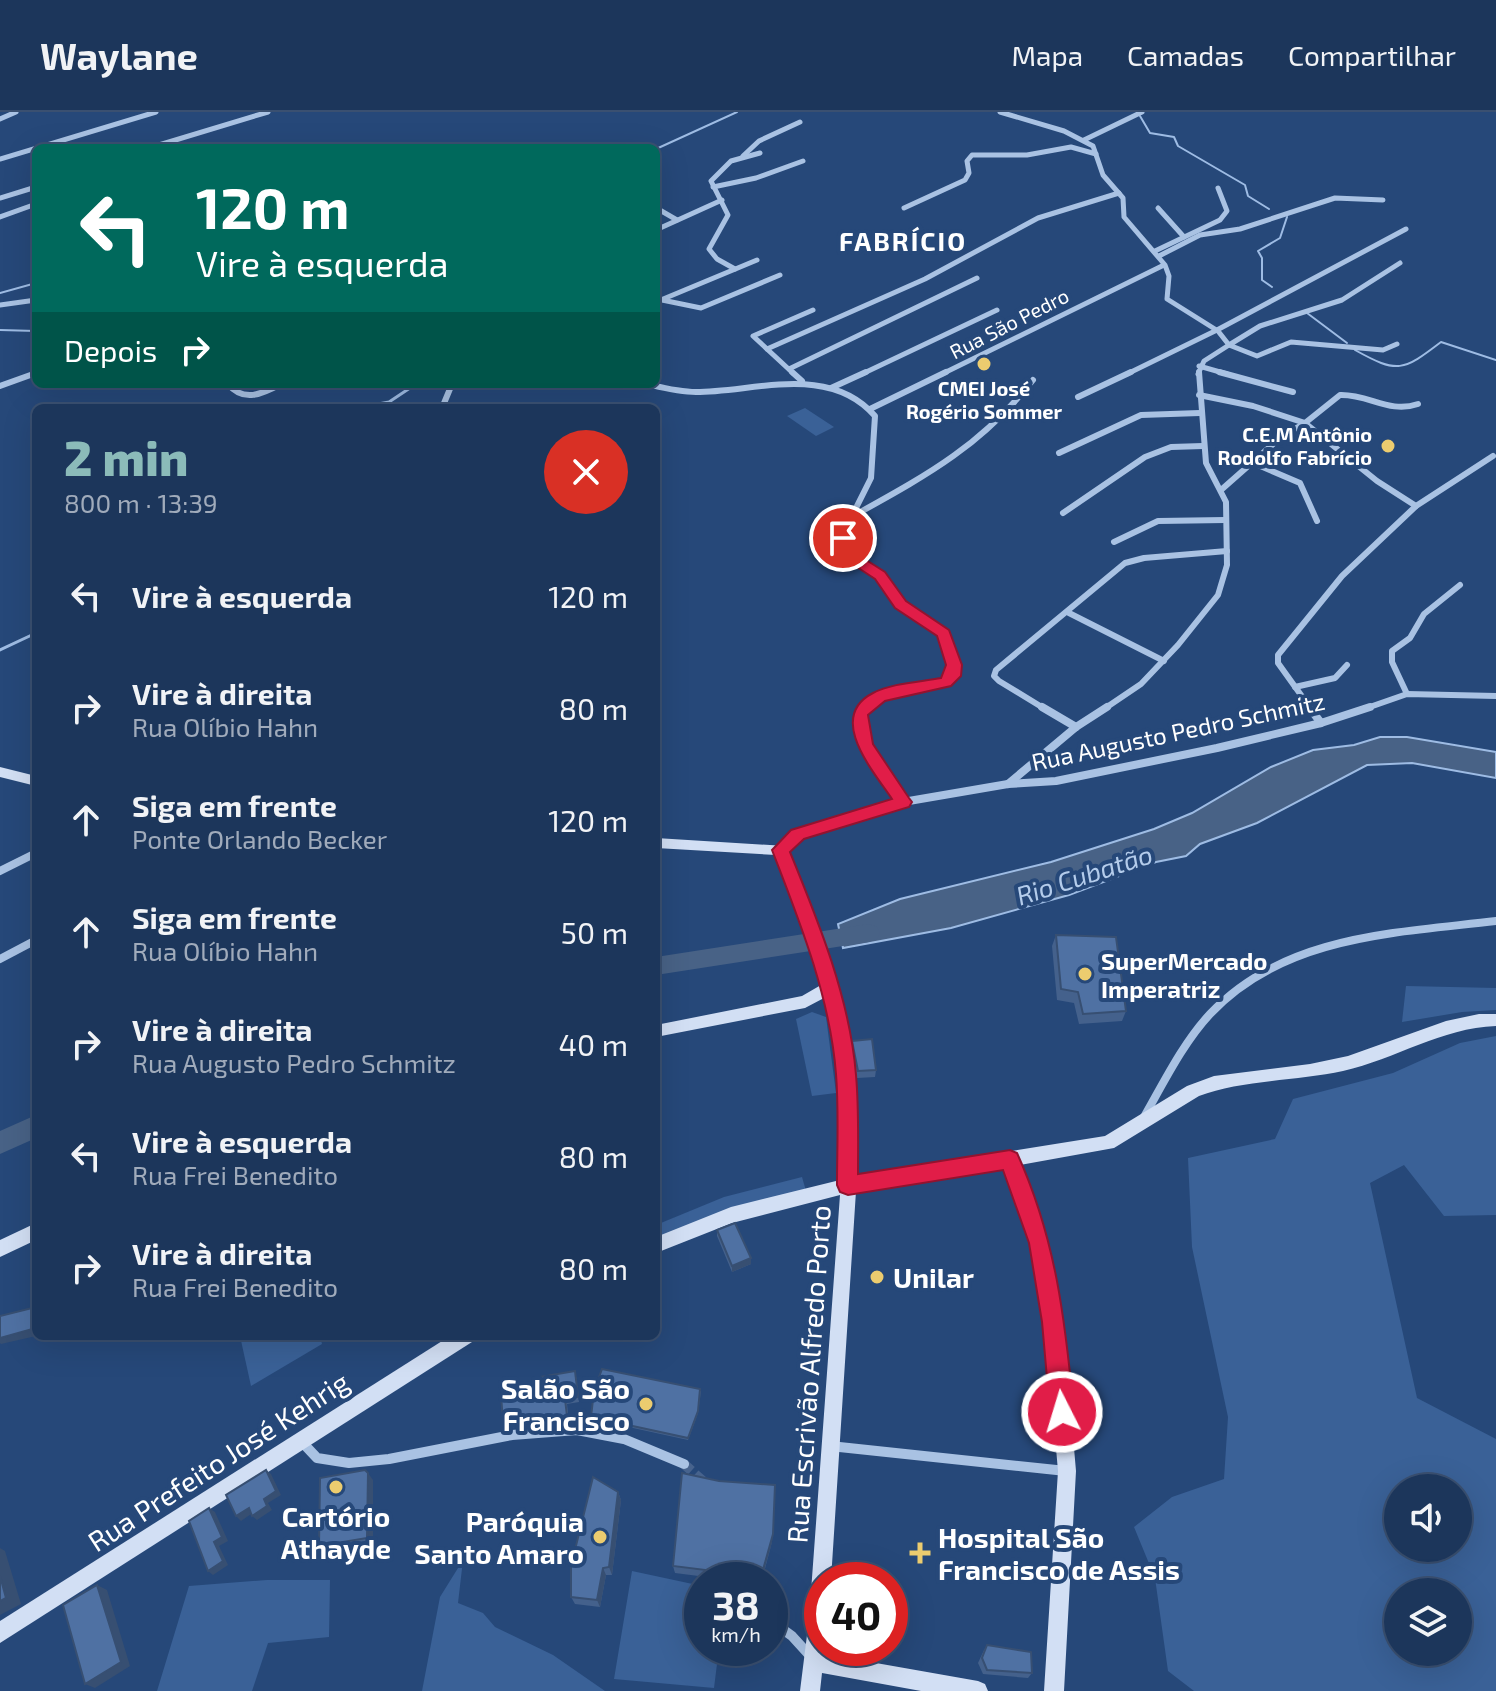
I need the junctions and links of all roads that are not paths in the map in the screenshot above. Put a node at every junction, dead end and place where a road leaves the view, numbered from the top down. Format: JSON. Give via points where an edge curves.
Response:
{"nodes":[{"id":1,"x":16,"y":112,"type":"edge"},
{"id":2,"x":156,"y":112,"type":"edge"},
{"id":3,"x":267,"y":112,"type":"edge"},
{"id":4,"x":1000,"y":112,"type":"edge"},
{"id":5,"x":1142,"y":112,"type":"edge"},
{"id":6,"x":0,"y":119,"type":"edge"},
{"id":7,"x":800,"y":122,"type":"dead end"},
{"id":8,"x":1084,"y":140,"type":"junction"},
{"id":9,"x":50,"y":144,"type":"edge"},
{"id":10,"x":162,"y":144,"type":"edge"},
{"id":11,"x":32,"y":149,"type":"edge"},
{"id":12,"x":760,"y":153,"type":"dead end"},
{"id":13,"x":1096,"y":154,"type":"junction"},
{"id":14,"x":742,"y":157,"type":"junction"},
{"id":15,"x":0,"y":159,"type":"edge"},
{"id":16,"x":803,"y":161,"type":"dead end"},
{"id":17,"x":713,"y":187,"type":"junction"},
{"id":18,"x":32,"y":188,"type":"edge"},
{"id":19,"x":1218,"y":188,"type":"dead end"},
{"id":20,"x":1119,"y":193,"type":"junction"},
{"id":21,"x":0,"y":198,"type":"edge"},
{"id":22,"x":722,"y":200,"type":"junction"},
{"id":23,"x":1383,"y":200,"type":"dead end"},
{"id":24,"x":32,"y":205,"type":"edge"},
{"id":25,"x":904,"y":208,"type":"dead end"},
{"id":26,"x":1158,"y":208,"type":"dead end"},
{"id":27,"x":660,"y":210,"type":"edge"},
{"id":28,"x":0,"y":217,"type":"edge"},
{"id":29,"x":677,"y":220,"type":"junction"},
{"id":30,"x":660,"y":228,"type":"edge"},
{"id":31,"x":1406,"y":229,"type":"dead end"},
{"id":32,"x":1184,"y":237,"type":"junction"},
{"id":33,"x":1157,"y":253,"type":"junction"},
{"id":34,"x":757,"y":260,"type":"dead end"},
{"id":35,"x":1400,"y":263,"type":"dead end"},
{"id":36,"x":1164,"y":265,"type":"junction"},
{"id":37,"x":735,"y":269,"type":"junction"},
{"id":38,"x":780,"y":275,"type":"dead end"},
{"id":39,"x":977,"y":278,"type":"dead end"},
{"id":40,"x":32,"y":301,"type":"edge"},
{"id":41,"x":660,"y":301,"type":"edge"},
{"id":42,"x":660,"y":301,"type":"edge"},
{"id":43,"x":0,"y":305,"type":"edge"},
{"id":44,"x":813,"y":310,"type":"dead end"},
{"id":45,"x":997,"y":310,"type":"dead end"},
{"id":46,"x":1217,"y":330,"type":"junction"},
{"id":47,"x":1397,"y":344,"type":"dead end"},
{"id":48,"x":1229,"y":345,"type":"junction"},
{"id":49,"x":767,"y":349,"type":"junction"},
{"id":50,"x":1199,"y":366,"type":"junction"},
{"id":51,"x":789,"y":369,"type":"junction"},
{"id":52,"x":32,"y":374,"type":"edge"},
{"id":53,"x":1033,"y":380,"type":"dead end"},
{"id":54,"x":803,"y":382,"type":"junction"},
{"id":55,"x":0,"y":386,"type":"edge"},
{"id":56,"x":231,"y":388,"type":"edge"},
{"id":57,"x":273,"y":388,"type":"edge"},
{"id":58,"x":660,"y":388,"type":"edge"},
{"id":59,"x":831,"y":388,"type":"junction"},
{"id":60,"x":1293,"y":392,"type":"dead end"},
{"id":61,"x":1199,"y":395,"type":"junction"},
{"id":62,"x":1078,"y":397,"type":"dead end"},
{"id":63,"x":1418,"y":404,"type":"dead end"},
{"id":64,"x":870,"y":409,"type":"junction"},
{"id":65,"x":1200,"y":413,"type":"junction"},
{"id":66,"x":1305,"y":423,"type":"junction"},
{"id":67,"x":1203,"y":446,"type":"junction"},
{"id":68,"x":1059,"y":453,"type":"dead end"},
{"id":69,"x":1493,"y":456,"type":"dead end"},
{"id":70,"x":1251,"y":462,"type":"junction"},
{"id":71,"x":1221,"y":490,"type":"junction"},
{"id":72,"x":1416,"y":506,"type":"junction"},
{"id":73,"x":1063,"y":513,"type":"dead end"},
{"id":74,"x":855,"y":515,"type":"junction"},
{"id":75,"x":1225,"y":520,"type":"junction"},
{"id":76,"x":1317,"y":521,"type":"dead end"},
{"id":77,"x":1114,"y":542,"type":"dead end"},
{"id":78,"x":1227,"y":551,"type":"junction"},
{"id":79,"x":1460,"y":585,"type":"dead end"},
{"id":80,"x":1069,"y":613,"type":"junction"},
{"id":81,"x":1164,"y":661,"type":"junction"},
{"id":82,"x":1347,"y":665,"type":"dead end"},
{"id":83,"x":1295,"y":687,"type":"junction"},
{"id":84,"x":1407,"y":694,"type":"junction"},
{"id":85,"x":1496,"y":696,"type":"edge"},
{"id":86,"x":1321,"y":723,"type":"junction"},
{"id":87,"x":1076,"y":727,"type":"junction"},
{"id":88,"x":0,"y":772,"type":"edge"},
{"id":89,"x":32,"y":780,"type":"edge"},
{"id":90,"x":1008,"y":784,"type":"junction"},
{"id":91,"x":903,"y":802,"type":"junction"},
{"id":92,"x":660,"y":843,"type":"edge"},
{"id":93,"x":781,"y":850,"type":"junction"},
{"id":94,"x":32,"y":855,"type":"edge"},
{"id":95,"x":0,"y":871,"type":"edge"},
{"id":96,"x":1496,"y":921,"type":"edge"},
{"id":97,"x":32,"y":942,"type":"edge"},
{"id":98,"x":0,"y":959,"type":"edge"},
{"id":99,"x":827,"y":983,"type":"junction"},
{"id":100,"x":805,"y":1002,"type":"junction"},
{"id":101,"x":835,"y":1009,"type":"junction"},
{"id":102,"x":1496,"y":1020,"type":"edge"},
{"id":103,"x":660,"y":1030,"type":"edge"},
{"id":104,"x":1141,"y":1121,"type":"junction"},
{"id":105,"x":1010,"y":1160,"type":"junction"},
{"id":106,"x":848,"y":1185,"type":"junction"},
{"id":107,"x":32,"y":1233,"type":"edge"},
{"id":108,"x":660,"y":1243,"type":"edge"},
{"id":109,"x":0,"y":1249,"type":"edge"},
{"id":110,"x":460,"y":1340,"type":"edge"},
{"id":111,"x":301,"y":1441,"type":"junction"},
{"id":112,"x":830,"y":1446,"type":"junction"},
{"id":113,"x":684,"y":1464,"type":"tunnel mouth"},
{"id":114,"x":1067,"y":1471,"type":"junction"},
{"id":115,"x":822,"y":1562,"type":"edge"},
{"id":116,"x":0,"y":1633,"type":"edge"},
{"id":117,"x":788,"y":1633,"type":"edge"},
{"id":118,"x":804,"y":1650,"type":"edge"},
{"id":119,"x":814,"y":1666,"type":"edge"},
{"id":120,"x":837,"y":1666,"type":"edge"},
{"id":121,"x":810,"y":1691,"type":"edge"},
{"id":122,"x":978,"y":1691,"type":"edge"},
{"id":123,"x":1054,"y":1691,"type":"edge"}],
"edges":[{"from":1,"to":6,"type":"street"},
{"from":2,"to":9,"type":"street"},
{"from":3,"to":10,"type":"street"},
{"from":4,"to":8,"type":"street"},
{"from":5,"to":8,"type":"street"},
{"from":7,"to":14,"type":"street","via":[[759,141]]},
{"from":8,"to":13,"type":"street"},
{"from":11,"to":15,"type":"street"},
{"from":12,"to":14,"type":"street"},
{"from":13,"to":20,"type":"street","via":[[1103,175]]},
{"from":13,"to":25,"type":"street","via":[[1066,146],[1034,154],[972,155],[965,180]]},
{"from":14,"to":17,"type":"street","via":[[715,174]]},
{"from":16,"to":17,"type":"street"},
{"from":17,"to":22,"type":"street"},
{"from":18,"to":21,"type":"street"},
{"from":19,"to":32,"type":"street","via":[[1227,211],[1215,224]]},
{"from":20,"to":33,"type":"street","via":[[1124,217]]},
{"from":20,"to":49,"type":"street","via":[[1038,218],[925,279]]},
{"from":22,"to":29,"type":"street"},
{"from":22,"to":37,"type":"street","via":[[727,221],[709,249]]},
{"from":23,"to":33,"type":"street","via":[[1335,198],[1240,229],[1200,235]]},
{"from":24,"to":28,"type":"street"},
{"from":26,"to":32,"type":"street"},
{"from":27,"to":29,"type":"street"},
{"from":29,"to":30,"type":"street"},
{"from":31,"to":46,"type":"street"},
{"from":32,"to":33,"type":"street"},
{"from":33,"to":36,"type":"street"},
{"from":34,"to":37,"type":"street"},
{"from":35,"to":48,"type":"street","via":[[1350,298],[1266,323]]},
{"from":36,"to":46,"type":"street","via":[[1169,301]]},
{"from":36,"to":64,"type":"street","name":"Rua São Pedro"},
{"from":37,"to":41,"type":"street"},
{"from":38,"to":42,"type":"street","via":[[701,308]]},
{"from":39,"to":51,"type":"street"},
{"from":40,"to":43,"type":"street"},
{"from":44,"to":49,"type":"street","via":[[753,336]]},
{"from":45,"to":59,"type":"street"},
{"from":46,"to":48,"type":"street"},
{"from":46,"to":62,"type":"street"},
{"from":47,"to":48,"type":"street","via":[[1383,350],[1291,342],[1257,356]]},
{"from":48,"to":50,"type":"street"},
{"from":49,"to":51,"type":"street"},
{"from":50,"to":60,"type":"street"},
{"from":50,"to":61,"type":"street"},
{"from":51,"to":54,"type":"street"},
{"from":52,"to":55,"type":"street"},
{"from":53,"to":74,"type":"street","via":[[1008,412],[943,466]]},
{"from":54,"to":58,"type":"street","via":[[693,392]]},
{"from":54,"to":59,"type":"street"},
{"from":56,"to":57,"type":"street","via":[[244,396]]},
{"from":59,"to":64,"type":"street"},
{"from":61,"to":65,"type":"street"},
{"from":61,"to":66,"type":"street"},
{"from":63,"to":66,"type":"street","via":[[1400,410],[1340,395]]},
{"from":64,"to":74,"type":"street","via":[[876,422],[871,478]]},
{"from":65,"to":67,"type":"street"},
{"from":65,"to":68,"type":"street","via":[[1137,416]]},
{"from":66,"to":70,"type":"street"},
{"from":66,"to":72,"type":"street"},
{"from":67,"to":71,"type":"street"},
{"from":67,"to":73,"type":"street","via":[[1157,452]]},
{"from":69,"to":72,"type":"street"},
{"from":70,"to":71,"type":"street"},
{"from":70,"to":76,"type":"street","via":[[1300,483]]},
{"from":71,"to":75,"type":"street"},
{"from":72,"to":83,"type":"street","via":[[1342,576],[1278,655]]},
{"from":74,"to":91,"type":"street","via":[[845,530],[843,550],[880,576],[901,605],[938,628],[954,665],[946,682],[880,696],[860,715],[865,745]]},
{"from":75,"to":77,"type":"street","via":[[1158,521]]},
{"from":75,"to":78,"type":"street"},
{"from":78,"to":80,"type":"street","via":[[1125,563]]},
{"from":78,"to":81,"type":"street","via":[[1226,573],[1213,603]]},
{"from":79,"to":84,"type":"street","via":[[1424,614],[1412,636],[1392,651]]},
{"from":80,"to":81,"type":"street"},
{"from":80,"to":87,"type":"street","via":[[994,674]]},
{"from":81,"to":87,"type":"street","via":[[1131,691]]},
{"from":82,"to":83,"type":"street","via":[[1335,678]]},
{"from":83,"to":86,"type":"street"},
{"from":84,"to":85,"type":"street","name":"Rua Augusto Pedro Schmitz"},
{"from":84,"to":86,"type":"street","name":"Rua Augusto Pedro Schmitz"},
{"from":86,"to":90,"type":"street","name":"Rua Augusto Pedro Schmitz","via":[[1056,781]]},
{"from":87,"to":90,"type":"street"},
{"from":88,"to":89,"type":"main road"},
{"from":90,"to":91,"type":"street","name":"Rua Augusto Pedro Schmitz"},
{"from":91,"to":93,"type":"street","name":"Rua Augusto Pedro Schmitz","via":[[797,834]]},
{"from":92,"to":93,"type":"main road"},
{"from":93,"to":99,"type":"main road","name":"Rua Escrivão Alfredo Porto"},
{"from":94,"to":95,"type":"street"},
{"from":96,"to":104,"type":"street","via":[[1311,948],[1276,963],[1211,1013]]},
{"from":97,"to":98,"type":"street"},
{"from":99,"to":100,"type":"main road"},
{"from":99,"to":101,"type":"main road","name":"Rua Escrivão Alfredo Porto"},
{"from":100,"to":101,"type":"main road"},
{"from":100,"to":103,"type":"main road"},
{"from":101,"to":106,"type":"main road","name":"Rua Escrivão Alfredo Porto","via":[[846,1076]]},
{"from":102,"to":104,"type":"main road","via":[[1465,1022],[1365,1059],[1214,1083]]},
{"from":104,"to":105,"type":"main road","via":[[1108,1143]]},
{"from":105,"to":106,"type":"main road"},
{"from":105,"to":114,"type":"main road","via":[[1040,1243],[1054,1322]]},
{"from":106,"to":108,"type":"main road","via":[[731,1215]]},
{"from":106,"to":112,"type":"main road","name":"Rua Escrivão Alfredo Porto"},
{"from":107,"to":109,"type":"main road"},
{"from":110,"to":111,"type":"main road","name":"Rua Prefeito José Kehrig"},
{"from":111,"to":113,"type":"street","via":[[319,1460],[337,1462],[403,1458],[562,1429],[638,1441]]},
{"from":111,"to":116,"type":"main road","name":"Rua Prefeito José Kehrig"},
{"from":112,"to":114,"type":"street"},
{"from":112,"to":115,"type":"main road","name":"Rua Escrivão Alfredo Porto"},
{"from":114,"to":123,"type":"main road"},
{"from":117,"to":118,"type":"street"},
{"from":119,"to":121,"type":"main road","name":"Rua Escrivão Alfredo Porto"},
{"from":120,"to":122,"type":"main road"}]}
